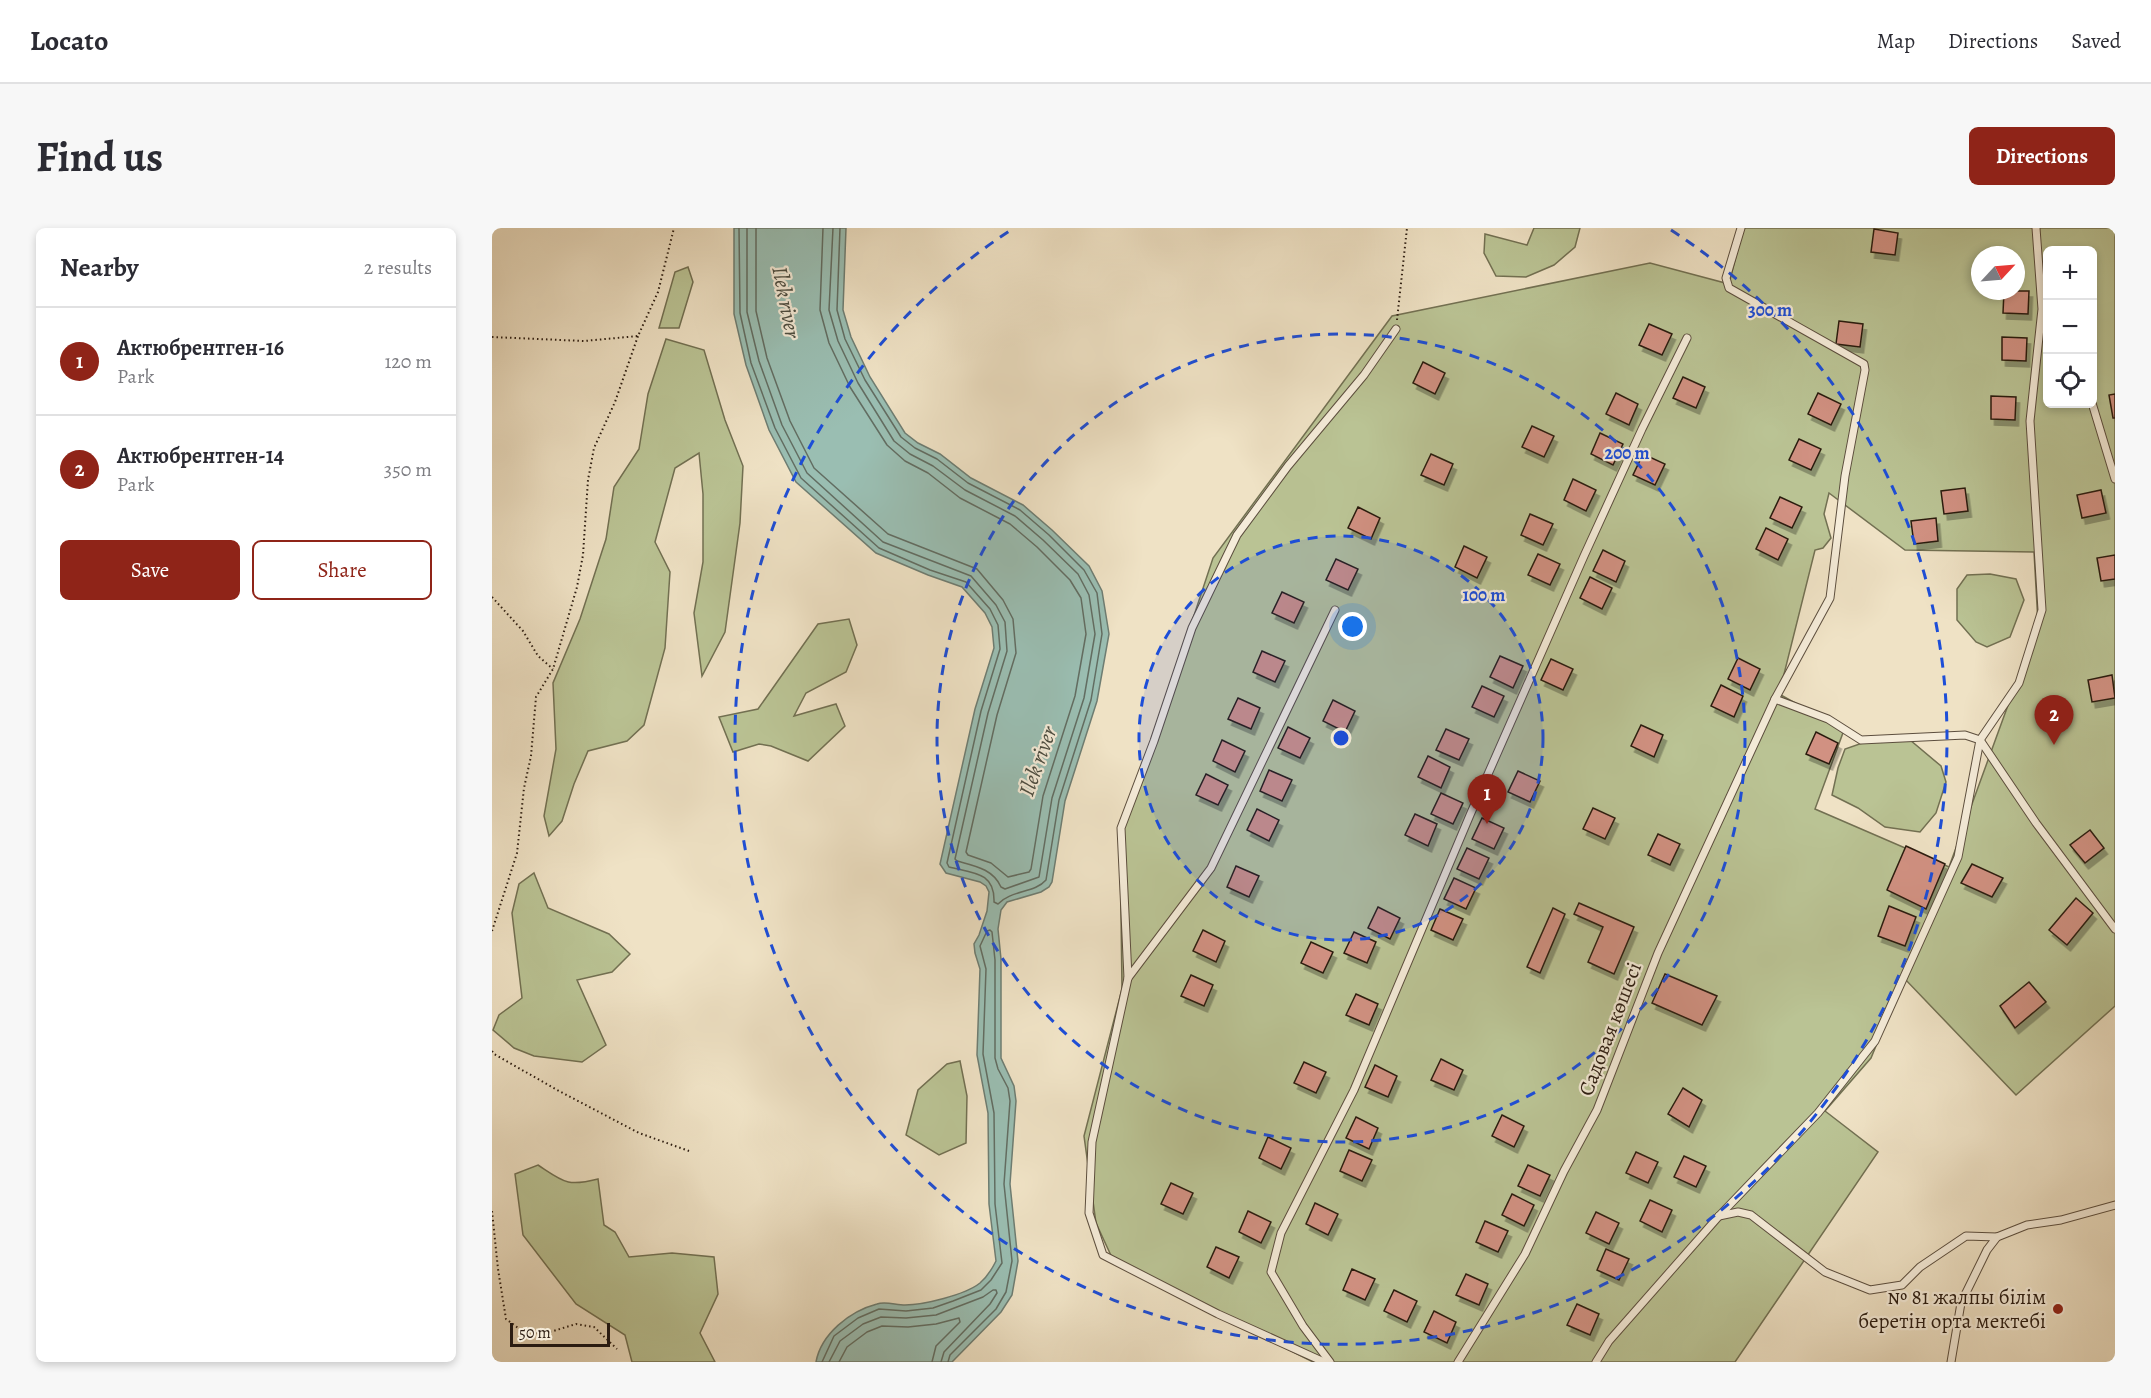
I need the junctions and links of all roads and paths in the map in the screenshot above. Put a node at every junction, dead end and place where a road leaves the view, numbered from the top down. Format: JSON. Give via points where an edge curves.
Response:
{"nodes":[{"id":1,"x":674,"y":228,"type":"edge"},
{"id":2,"x":1407,"y":228,"type":"edge"},
{"id":3,"x":1742,"y":228,"type":"edge"},
{"id":4,"x":2036,"y":228,"type":"edge"},
{"id":5,"x":2043,"y":320,"type":"edge"},
{"id":6,"x":1396,"y":329,"type":"joint"},
{"id":7,"x":638,"y":336,"type":"junction"},
{"id":8,"x":492,"y":337,"type":"edge"},
{"id":9,"x":1687,"y":338,"type":"dead end"},
{"id":10,"x":2043,"y":338,"type":"edge"},
{"id":11,"x":2094,"y":408,"type":"edge"},
{"id":12,"x":2115,"y":479,"type":"edge"},
{"id":13,"x":492,"y":597,"type":"edge"},
{"id":14,"x":1335,"y":610,"type":"dead end"},
{"id":15,"x":553,"y":669,"type":"junction"},
{"id":16,"x":1774,"y":699,"type":"junction"},
{"id":17,"x":1980,"y":740,"type":"junction"},
{"id":18,"x":2115,"y":929,"type":"edge"},
{"id":19,"x":492,"y":931,"type":"edge"},
{"id":20,"x":1128,"y":978,"type":"junction"},
{"id":21,"x":492,"y":1051,"type":"edge"},
{"id":22,"x":689,"y":1151,"type":"dead end"},
{"id":23,"x":2115,"y":1205,"type":"edge"},
{"id":24,"x":492,"y":1211,"type":"edge"},
{"id":25,"x":1719,"y":1216,"type":"junction"},
{"id":26,"x":493,"y":1221,"type":"edge"},
{"id":27,"x":1997,"y":1237,"type":"junction"},
{"id":28,"x":616,"y":1349,"type":"dead end"},
{"id":29,"x":1324,"y":1362,"type":"edge"},
{"id":30,"x":1330,"y":1362,"type":"edge"},
{"id":31,"x":1458,"y":1362,"type":"edge"},
{"id":32,"x":1596,"y":1362,"type":"edge"},
{"id":33,"x":1951,"y":1362,"type":"edge"}],
"edges":[{"from":1,"to":7,"type":"path","via":[[658,292]]},
{"from":2,"to":6,"type":"path"},
{"from":3,"to":16,"type":"lane","name":"Садовая көшесі","via":[[1726,278],[1729,288],[1864,364],[1865,370],[1845,476],[1830,598]]},
{"from":4,"to":5,"type":"lane"},
{"from":6,"to":20,"type":"lane","via":[[1237,535],[1192,628],[1121,828]]},
{"from":7,"to":8,"type":"path","via":[[584,341]]},
{"from":7,"to":15,"type":"path","via":[[594,448],[583,555]]},
{"from":9,"to":30,"type":"lane","via":[[1584,556],[1354,1090],[1281,1233],[1271,1272]]},
{"from":10,"to":17,"type":"lane","via":[[2031,421],[2042,610],[2019,683]]},
{"from":11,"to":12,"type":"lane"},
{"from":13,"to":15,"type":"path","via":[[523,631],[537,656]]},
{"from":14,"to":20,"type":"lane","via":[[1211,868]]},
{"from":15,"to":19,"type":"path","via":[[536,697],[517,853]]},
{"from":16,"to":17,"type":"lane","via":[[1828,719],[1861,740],[1965,735]]},
{"from":16,"to":31,"type":"lane","name":"Садовая көшесі","via":[[1658,953],[1596,1110],[1525,1254]]},
{"from":17,"to":18,"type":"lane"},
{"from":17,"to":25,"type":"lane","via":[[1958,856],[1875,1041],[1818,1113]]},
{"from":20,"to":29,"type":"lane","via":[[1092,1142],[1089,1213],[1103,1255]]},
{"from":21,"to":22,"type":"path","via":[[629,1128]]},
{"from":23,"to":27,"type":"lane","via":[[2027,1225]]},
{"from":24,"to":26,"type":"path"},
{"from":25,"to":27,"type":"lane","via":[[1738,1212],[1751,1215],[1825,1272],[1870,1290],[1902,1285],[1920,1267],[1966,1236]]},
{"from":25,"to":32,"type":"lane","via":[[1609,1341]]},
{"from":26,"to":28,"type":"path","via":[[506,1319],[525,1333],[550,1332],[576,1324],[594,1327]]},
{"from":27,"to":33,"type":"lane","via":[[1961,1303]]}]}
